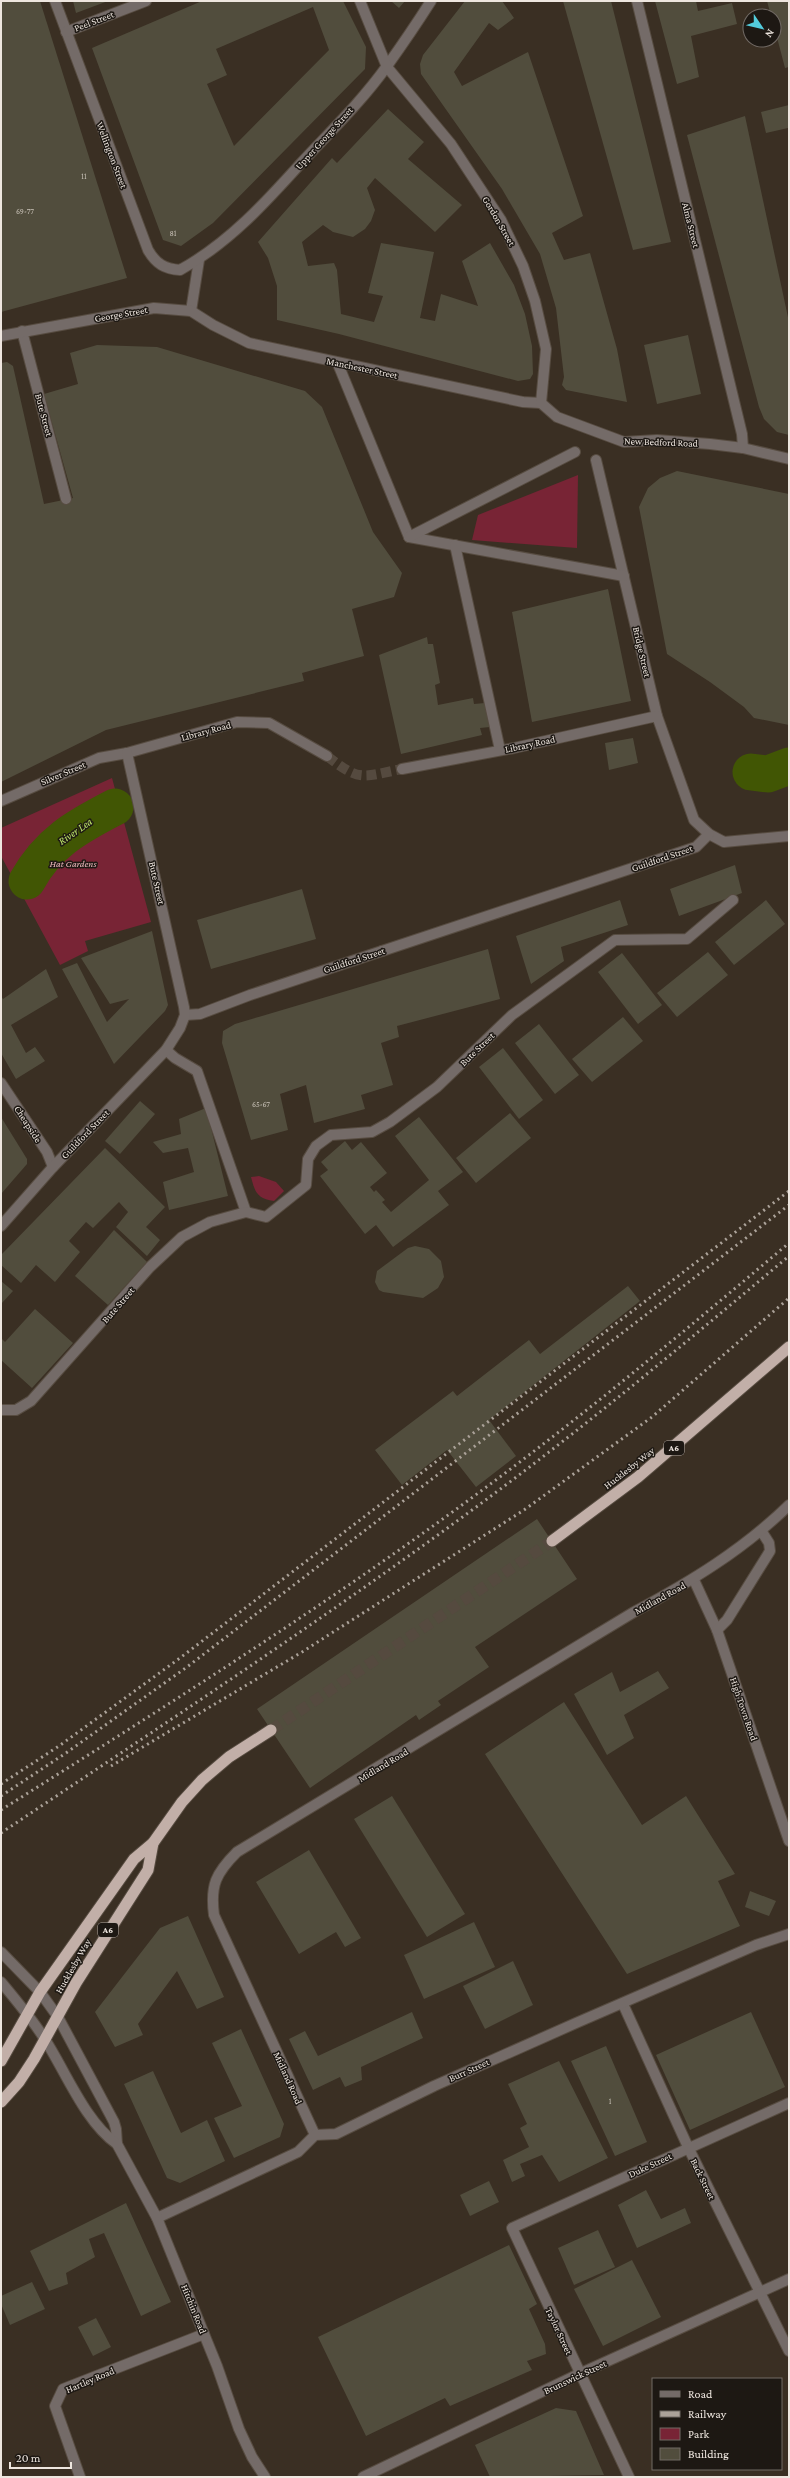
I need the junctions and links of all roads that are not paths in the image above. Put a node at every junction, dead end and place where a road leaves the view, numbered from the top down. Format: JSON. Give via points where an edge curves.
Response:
{"nodes":[{"id":1,"x":55,"y":1,"type":"edge"},
{"id":2,"x":146,"y":1,"type":"edge"},
{"id":3,"x":360,"y":1,"type":"edge"},
{"id":4,"x":431,"y":1,"type":"edge"},
{"id":5,"x":637,"y":1,"type":"edge"},
{"id":6,"x":66,"y":32,"type":"junction"},
{"id":7,"x":387,"y":67,"type":"junction"},
{"id":8,"x":199,"y":260,"type":"junction"},
{"id":9,"x":191,"y":311,"type":"junction"},
{"id":10,"x":22,"y":331,"type":"junction"},
{"id":11,"x":1,"y":336,"type":"edge"},
{"id":12,"x":338,"y":364,"type":"junction"},
{"id":13,"x":541,"y":402,"type":"junction"},
{"id":14,"x":743,"y":448,"type":"junction"},
{"id":15,"x":575,"y":452,"type":"dead end"},
{"id":16,"x":789,"y":459,"type":"edge"},
{"id":17,"x":596,"y":460,"type":"dead end"},
{"id":18,"x":66,"y":499,"type":"dead end"},
{"id":19,"x":409,"y":537,"type":"junction"},
{"id":20,"x":455,"y":545,"type":"junction"},
{"id":21,"x":624,"y":576,"type":"junction"},
{"id":22,"x":657,"y":716,"type":"junction"},
{"id":23,"x":500,"y":750,"type":"junction"},
{"id":24,"x":127,"y":753,"type":"junction"},
{"id":25,"x":327,"y":756,"type":"tunnel mouth"},
{"id":26,"x":402,"y":769,"type":"tunnel mouth"},
{"id":27,"x":1,"y":801,"type":"edge"},
{"id":28,"x":709,"y":834,"type":"junction"},
{"id":29,"x":789,"y":836,"type":"edge"},
{"id":30,"x":733,"y":900,"type":"dead end"},
{"id":31,"x":185,"y":1015,"type":"junction"},
{"id":32,"x":166,"y":1050,"type":"junction"},
{"id":33,"x":1,"y":1083,"type":"edge"},
{"id":34,"x":53,"y":1167,"type":"junction"},
{"id":35,"x":246,"y":1212,"type":"junction"},
{"id":36,"x":1,"y":1226,"type":"edge"},
{"id":37,"x":789,"y":1347,"type":"edge"},
{"id":38,"x":1,"y":1410,"type":"edge"},
{"id":39,"x":789,"y":1505,"type":"edge"},
{"id":40,"x":762,"y":1532,"type":"junction"},
{"id":41,"x":552,"y":1541,"type":"tunnel mouth"},
{"id":42,"x":694,"y":1580,"type":"junction"},
{"id":43,"x":717,"y":1630,"type":"junction"},
{"id":44,"x":271,"y":1730,"type":"tunnel mouth"},
{"id":45,"x":787,"y":1828,"type":"edge"},
{"id":46,"x":789,"y":1842,"type":"edge"},
{"id":47,"x":153,"y":1843,"type":"junction"},
{"id":48,"x":789,"y":1934,"type":"edge"},
{"id":49,"x":1,"y":1952,"type":"edge"},
{"id":50,"x":1,"y":1982,"type":"edge"},
{"id":51,"x":40,"y":1992,"type":"junction"},
{"id":52,"x":623,"y":2004,"type":"junction"},
{"id":53,"x":26,"y":2015,"type":"junction"},
{"id":54,"x":58,"y":2017,"type":"junction"},
{"id":55,"x":44,"y":2038,"type":"junction"},
{"id":56,"x":1,"y":2061,"type":"edge"},
{"id":57,"x":1,"y":2102,"type":"edge"},
{"id":58,"x":789,"y":2103,"type":"edge"},
{"id":59,"x":315,"y":2135,"type":"junction"},
{"id":60,"x":116,"y":2144,"type":"junction"},
{"id":61,"x":688,"y":2147,"type":"junction"},
{"id":62,"x":157,"y":2218,"type":"junction"},
{"id":63,"x":512,"y":2228,"type":"joint"},
{"id":64,"x":789,"y":2279,"type":"edge"},
{"id":65,"x":759,"y":2294,"type":"junction"},
{"id":66,"x":204,"y":2334,"type":"junction"},
{"id":67,"x":789,"y":2351,"type":"edge"},
{"id":68,"x":579,"y":2374,"type":"junction"},
{"id":69,"x":80,"y":2477,"type":"edge"},
{"id":70,"x":265,"y":2477,"type":"edge"},
{"id":71,"x":363,"y":2477,"type":"edge"},
{"id":72,"x":629,"y":2477,"type":"edge"}],
"edges":[{"from":1,"to":6,"type":"street","name":"Wellington Street"},
{"from":2,"to":6,"type":"street","name":"Peel Street"},
{"from":3,"to":7,"type":"street","name":"Gordon Street"},
{"from":4,"to":7,"type":"street","name":"Upper George Street"},
{"from":5,"to":14,"type":"street","name":"Alma Street","via":[[742,434]]},
{"from":6,"to":8,"type":"street","name":"Wellington Street","via":[[153,259],[160,265],[180,270]]},
{"from":7,"to":8,"type":"street","name":"Upper George Street","via":[[245,224]]},
{"from":7,"to":13,"type":"street","name":"Gordon Street","via":[[451,144],[501,220],[523,266],[535,301],[546,349]]},
{"from":8,"to":9,"type":"street"},
{"from":9,"to":10,"type":"street","name":"George Street","via":[[154,308]]},
{"from":9,"to":12,"type":"street","name":"Manchester Street","via":[[249,343]]},
{"from":10,"to":11,"type":"street","name":"George Street"},
{"from":10,"to":18,"type":"street","name":"Bute Street"},
{"from":12,"to":13,"type":"street","name":"Manchester Street","via":[[523,402]]},
{"from":12,"to":19,"type":"street"},
{"from":13,"to":14,"type":"street","name":"New Bedford Road","via":[[557,417],[624,442],[657,440]]},
{"from":14,"to":16,"type":"street","name":"New Bedford Road"},
{"from":15,"to":19,"type":"street"},
{"from":17,"to":21,"type":"street","name":"Bridge Street"},
{"from":19,"to":20,"type":"street"},
{"from":20,"to":21,"type":"street"},
{"from":20,"to":23,"type":"street"},
{"from":21,"to":22,"type":"street","name":"Bridge Street"},
{"from":22,"to":23,"type":"street","name":"Library Road"},
{"from":22,"to":28,"type":"street","name":"Bridge Street","via":[[694,820]]},
{"from":23,"to":26,"type":"street","name":"Library Road"},
{"from":24,"to":25,"type":"street","name":"Library Road","via":[[237,722],[258,721],[280,727]]},
{"from":24,"to":27,"type":"street","name":"Silver Street","via":[[99,758]]},
{"from":24,"to":31,"type":"street","name":"Bute Street"},
{"from":28,"to":29,"type":"street","via":[[724,842]]},
{"from":28,"to":31,"type":"street","name":"Guildford Street","via":[[696,847],[250,995],[200,1014]]},
{"from":30,"to":35,"type":"street","name":"Bute Street","via":[[687,939],[615,940],[512,1015],[437,1087],[390,1122],[372,1132],[330,1135],[316,1146],[308,1159],[306,1185],[266,1217]]},
{"from":31,"to":32,"type":"street","name":"Guildford Street","via":[[176,1036]]},
{"from":32,"to":34,"type":"street","name":"Guildford Street"},
{"from":32,"to":35,"type":"street","via":[[197,1071]]},
{"from":33,"to":34,"type":"street","name":"Cheapside","via":[[47,1152]]},
{"from":34,"to":36,"type":"street","name":"Guildford Street"},
{"from":35,"to":38,"type":"street","name":"Bute Street","via":[[210,1222],[182,1237],[150,1267],[31,1401],[16,1410]]},
{"from":37,"to":41,"type":"highway","name":"Hucklesby Way","number":"A6","via":[[638,1478]]},
{"from":39,"to":40,"type":"street","name":"Midland Road"},
{"from":40,"to":42,"type":"street","name":"Midland Road"},
{"from":40,"to":43,"type":"street","via":[[769,1543],[770,1551],[727,1620]]},
{"from":42,"to":43,"type":"street","name":"High Town Road"},
{"from":42,"to":59,"type":"street","name":"Midland Road","via":[[634,1612],[237,1852],[222,1866],[215,1881],[212,1899],[214,1916]]},
{"from":43,"to":45,"type":"street","name":"High Town Road"},
{"from":44,"to":47,"type":"highway","name":"Hucklesby Way","number":"A6","via":[[202,1780],[182,1802]]},
{"from":45,"to":46,"type":"street","name":"High Town Road"},
{"from":47,"to":51,"type":"highway","name":"Hucklesby Way","number":"A6","via":[[134,1859]]},
{"from":47,"to":54,"type":"highway","name":"Hucklesby Way","number":"A6","via":[[148,1870],[84,1970]]},
{"from":48,"to":52,"type":"street","name":"Burr Street","via":[[756,1945]]},
{"from":49,"to":51,"type":"street","name":"Hitchin Road"},
{"from":50,"to":53,"type":"street","name":"Hitchin Road"},
{"from":51,"to":53,"type":"highway","name":"Hucklesby Way","number":"A6"},
{"from":51,"to":54,"type":"street","name":"Hitchin Road"},
{"from":52,"to":59,"type":"street","name":"Burr Street","via":[[434,2086],[336,2134]]},
{"from":52,"to":61,"type":"street","name":"Back Street"},
{"from":53,"to":55,"type":"street","name":"Hitchin Road"},
{"from":53,"to":56,"type":"highway","number":"A6"},
{"from":54,"to":55,"type":"highway","name":"Hucklesby Way","number":"A6"},
{"from":54,"to":60,"type":"street","name":"Hitchin Road","via":[[114,2122]]},
{"from":55,"to":57,"type":"highway","number":"A6","via":[[19,2082]]},
{"from":55,"to":60,"type":"street","name":"Hitchin Road","via":[[77,2095],[106,2136]]},
{"from":58,"to":61,"type":"street","name":"Duke Street"},
{"from":59,"to":62,"type":"street","via":[[298,2152]]},
{"from":60,"to":62,"type":"street","name":"Hitchin Road"},
{"from":61,"to":63,"type":"street","name":"Duke Street"},
{"from":61,"to":65,"type":"street","name":"Back Street"},
{"from":62,"to":66,"type":"street","name":"Hitchin Road"},
{"from":63,"to":68,"type":"street","name":"Taylor Street"},
{"from":64,"to":65,"type":"street","name":"Brunswick Street"},
{"from":65,"to":67,"type":"street","name":"Back Street"},
{"from":65,"to":68,"type":"street","name":"Brunswick Street"},
{"from":66,"to":69,"type":"street","name":"Hartley Road","via":[[63,2389],[55,2406]]},
{"from":66,"to":70,"type":"street","name":"Hitchin Road","via":[[239,2429]]},
{"from":68,"to":71,"type":"street","name":"Brunswick Street"},
{"from":68,"to":72,"type":"street","name":"Taylor Street"}]}
